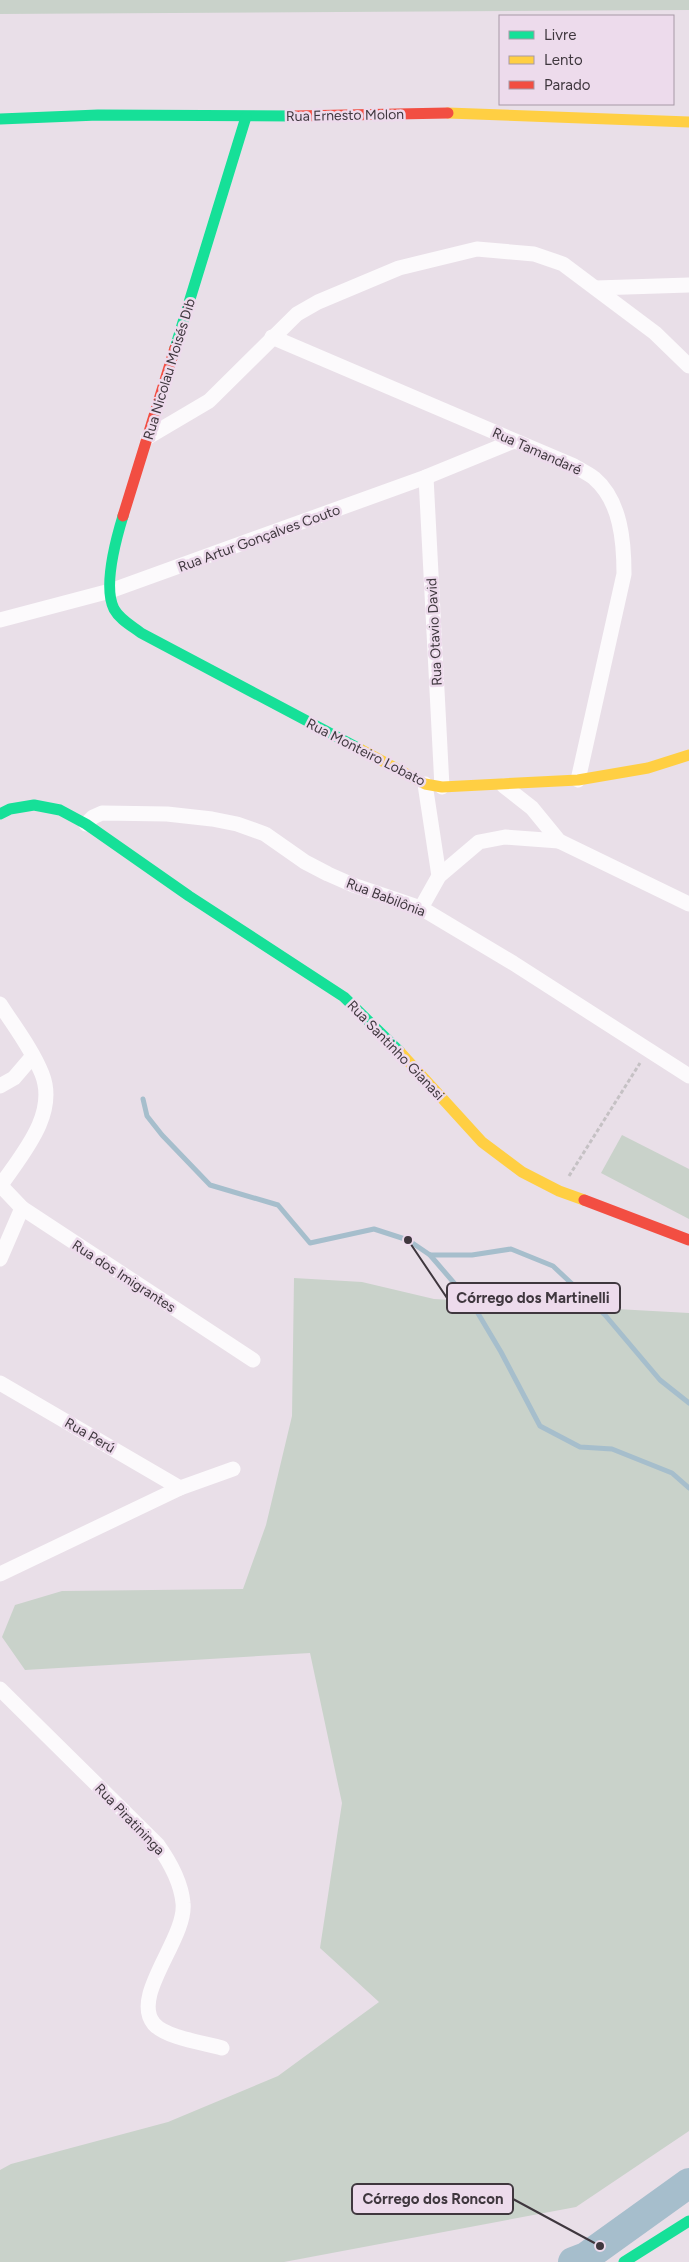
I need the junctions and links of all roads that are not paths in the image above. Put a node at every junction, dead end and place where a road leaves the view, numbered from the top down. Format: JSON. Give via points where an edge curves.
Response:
{"nodes":[{"id":1,"x":246,"y":117,"type":"junction"},
{"id":2,"x":0,"y":120,"type":"edge"},
{"id":3,"x":689,"y":122,"type":"edge"},
{"id":4,"x":689,"y":285,"type":"edge"},
{"id":5,"x":596,"y":288,"type":"junction"},
{"id":6,"x":272,"y":337,"type":"junction"},
{"id":7,"x":689,"y":366,"type":"edge"},
{"id":8,"x":148,"y":437,"type":"junction"},
{"id":9,"x":514,"y":441,"type":"junction"},
{"id":10,"x":426,"y":478,"type":"junction"},
{"id":11,"x":110,"y":591,"type":"junction"},
{"id":12,"x":0,"y":620,"type":"edge"},
{"id":13,"x":124,"y":621,"type":"joint"},
{"id":14,"x":689,"y":755,"type":"edge"},
{"id":15,"x":578,"y":780,"type":"junction"},
{"id":16,"x":425,"y":784,"type":"junction"},
{"id":17,"x":504,"y":786,"type":"junction"},
{"id":18,"x":442,"y":788,"type":"junction"},
{"id":19,"x":0,"y":814,"type":"edge"},
{"id":20,"x":86,"y":824,"type":"junction"},
{"id":21,"x":559,"y":842,"type":"junction"},
{"id":22,"x":439,"y":876,"type":"junction"},
{"id":23,"x":689,"y":904,"type":"edge"},
{"id":24,"x":421,"y":908,"type":"junction"},
{"id":25,"x":0,"y":1004,"type":"edge"},
{"id":26,"x":32,"y":1057,"type":"junction"},
{"id":27,"x":689,"y":1076,"type":"edge"},
{"id":28,"x":0,"y":1086,"type":"edge"},
{"id":29,"x":1,"y":1185,"type":"edge"},
{"id":30,"x":22,"y":1208,"type":"junction"},
{"id":31,"x":689,"y":1240,"type":"edge"},
{"id":32,"x":0,"y":1259,"type":"edge"},
{"id":33,"x":253,"y":1360,"type":"dead end"},
{"id":34,"x":0,"y":1383,"type":"edge"},
{"id":35,"x":233,"y":1469,"type":"dead end"},
{"id":36,"x":180,"y":1488,"type":"junction"},
{"id":37,"x":0,"y":1574,"type":"edge"},
{"id":38,"x":0,"y":1689,"type":"edge"},
{"id":39,"x":222,"y":2048,"type":"dead end"},
{"id":40,"x":689,"y":2221,"type":"edge"},
{"id":41,"x":624,"y":2262,"type":"edge"}],
"edges":[{"from":1,"to":2,"type":"street","name":"Rua Ernesto Molon","via":[[98,116]]},
{"from":1,"to":3,"type":"street","name":"Rua Ernesto Molon","via":[[473,112]]},
{"from":1,"to":8,"type":"street","name":"Rua Nicolau Moisés Dib"},
{"from":4,"to":5,"type":"street"},
{"from":5,"to":6,"type":"street","via":[[563,264],[534,254],[477,249],[399,268],[352,286],[297,314]]},
{"from":5,"to":7,"type":"street","via":[[655,334]]},
{"from":6,"to":8,"type":"street","via":[[209,401]]},
{"from":6,"to":9,"type":"street","name":"Rua Tamandaré"},
{"from":8,"to":11,"type":"street","name":"Rua Nicolau Moisés Dib","via":[[120,526]]},
{"from":9,"to":10,"type":"street","name":"Rua Artur Gonçalves Couto"},
{"from":9,"to":15,"type":"street","name":"Rua Tamandaré","via":[[574,466],[595,479],[614,508],[620,524],[624,574]]},
{"from":10,"to":11,"type":"street","name":"Rua Artur Gonçalves Couto"},
{"from":10,"to":18,"type":"street","name":"Rua Otavio David"},
{"from":11,"to":12,"type":"street","name":"Rua Artur Gonçalves Couto"},
{"from":11,"to":13,"type":"street","name":"Rua Nicolau Moisés Dib","via":[[114,609]]},
{"from":13,"to":16,"type":"street","name":"Rua Monteiro Lobato"},
{"from":14,"to":15,"type":"street","name":"Rua Monteiro Lobato","via":[[641,769]]},
{"from":15,"to":17,"type":"street","name":"Rua Monteiro Lobato"},
{"from":16,"to":18,"type":"street","name":"Rua Monteiro Lobato"},
{"from":16,"to":22,"type":"street"},
{"from":17,"to":18,"type":"street","name":"Rua Monteiro Lobato"},
{"from":17,"to":21,"type":"street","via":[[532,808]]},
{"from":19,"to":20,"type":"street","name":"Rua Santinho Gianasi","via":[[34,805],[60,810]]},
{"from":20,"to":24,"type":"street","name":"Rua Babilônia","via":[[92,817],[114,812],[167,814],[237,824],[264,834],[305,862],[353,885]]},
{"from":20,"to":31,"type":"street","name":"Rua Santinho Gianasi","via":[[344,997],[417,1068],[482,1142],[522,1172],[559,1191]]},
{"from":21,"to":22,"type":"street","via":[[505,837],[479,842]]},
{"from":21,"to":23,"type":"street"},
{"from":22,"to":24,"type":"street"},
{"from":24,"to":27,"type":"street","name":"Rua Babilônia"},
{"from":25,"to":26,"type":"street"},
{"from":26,"to":28,"type":"street","via":[[14,1078]]},
{"from":26,"to":29,"type":"street","via":[[42,1075],[45,1107],[38,1129]]},
{"from":29,"to":30,"type":"street","name":"Rua dos Imigrantes"},
{"from":30,"to":32,"type":"street"},
{"from":30,"to":33,"type":"street","name":"Rua dos Imigrantes"},
{"from":34,"to":36,"type":"street","name":"Rua Perú"},
{"from":35,"to":36,"type":"street"},
{"from":36,"to":37,"type":"street"},
{"from":38,"to":39,"type":"street","name":"Rua Piratininga","via":[[152,1838],[169,1861],[178,1879],[184,1905],[179,1931],[148,2000],[149,2014],[155,2025],[168,2033]]},
{"from":40,"to":41,"type":"street"}]}
